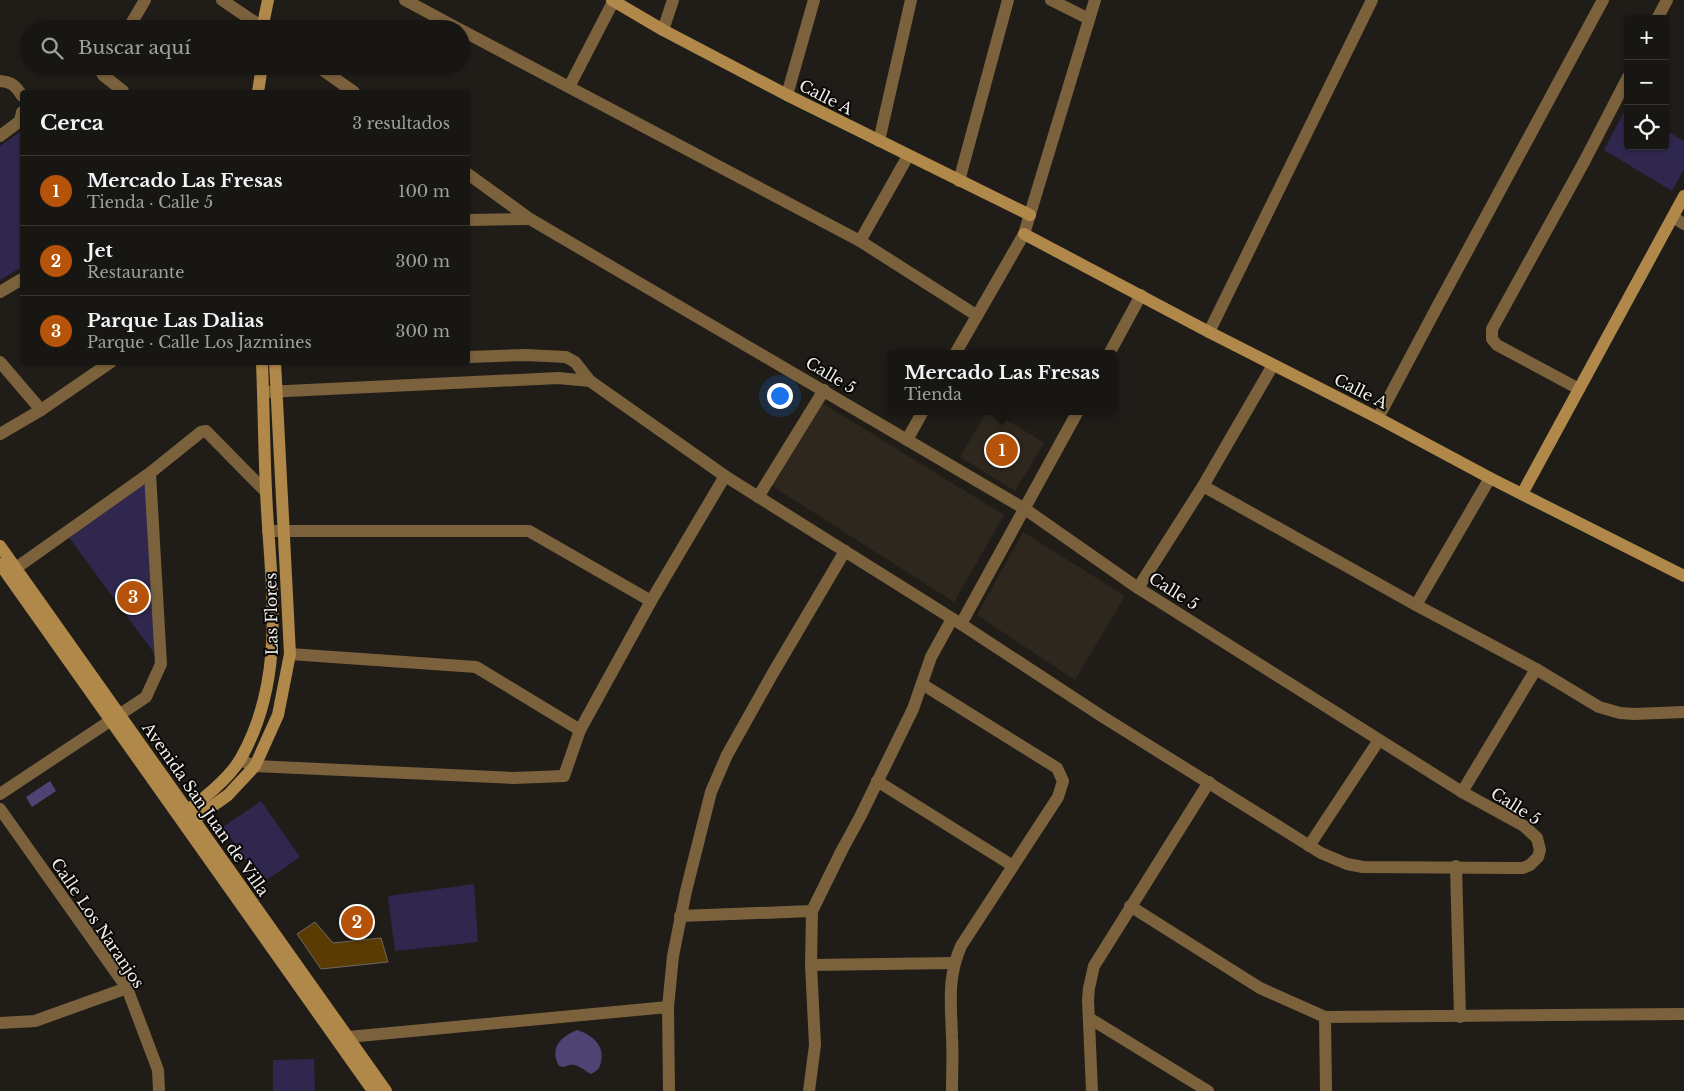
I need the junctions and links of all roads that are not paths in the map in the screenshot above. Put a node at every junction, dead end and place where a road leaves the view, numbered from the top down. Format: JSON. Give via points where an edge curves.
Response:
{"nodes":[{"id":1,"x":145,"y":0,"type":"edge"},
{"id":2,"x":222,"y":0,"type":"edge"},
{"id":3,"x":268,"y":0,"type":"edge"},
{"id":4,"x":405,"y":0,"type":"edge"},
{"id":5,"x":614,"y":0,"type":"edge"},
{"id":6,"x":673,"y":0,"type":"edge"},
{"id":7,"x":814,"y":0,"type":"edge"},
{"id":8,"x":911,"y":0,"type":"edge"},
{"id":9,"x":1008,"y":0,"type":"edge"},
{"id":10,"x":1051,"y":0,"type":"edge"},
{"id":11,"x":1095,"y":0,"type":"edge"},
{"id":12,"x":1372,"y":0,"type":"edge"},
{"id":13,"x":1604,"y":0,"type":"edge"},
{"id":14,"x":1667,"y":0,"type":"edge"},
{"id":15,"x":1659,"y":15,"type":"edge"},
{"id":16,"x":1089,"y":19,"type":"junction"},
{"id":17,"x":133,"y":20,"type":"edge"},
{"id":18,"x":251,"y":20,"type":"edge"},
{"id":19,"x":264,"y":20,"type":"edge"},
{"id":20,"x":443,"y":20,"type":"edge"},
{"id":21,"x":663,"y":30,"type":"junction"},
{"id":22,"x":470,"y":34,"type":"edge"},
{"id":23,"x":103,"y":75,"type":"edge"},
{"id":24,"x":261,"y":75,"type":"edge"},
{"id":25,"x":263,"y":75,"type":"edge"},
{"id":26,"x":330,"y":75,"type":"edge"},
{"id":27,"x":0,"y":81,"type":"edge"},
{"id":28,"x":1624,"y":85,"type":"edge"},
{"id":29,"x":569,"y":87,"type":"junction"},
{"id":30,"x":122,"y":90,"type":"edge"},
{"id":31,"x":258,"y":90,"type":"edge"},
{"id":32,"x":267,"y":90,"type":"edge"},
{"id":33,"x":351,"y":90,"type":"edge"},
{"id":34,"x":20,"y":93,"type":"edge"},
{"id":35,"x":787,"y":95,"type":"junction"},
{"id":36,"x":20,"y":121,"type":"edge"},
{"id":37,"x":0,"y":136,"type":"edge"},
{"id":38,"x":879,"y":141,"type":"junction"},
{"id":39,"x":908,"y":156,"type":"junction"},
{"id":40,"x":470,"y":175,"type":"edge"},
{"id":41,"x":959,"y":181,"type":"junction"},
{"id":42,"x":1684,"y":196,"type":"edge"},
{"id":43,"x":1030,"y":215,"type":"junction"},
{"id":44,"x":530,"y":219,"type":"junction"},
{"id":45,"x":470,"y":220,"type":"edge"},
{"id":46,"x":1678,"y":221,"type":"edge"},
{"id":47,"x":1024,"y":234,"type":"junction"},
{"id":48,"x":860,"y":241,"type":"junction"},
{"id":49,"x":20,"y":280,"type":"edge"},
{"id":50,"x":0,"y":292,"type":"edge"},
{"id":51,"x":1141,"y":295,"type":"junction"},
{"id":52,"x":976,"y":315,"type":"junction"},
{"id":53,"x":1209,"y":332,"type":"junction"},
{"id":54,"x":957,"y":350,"type":"edge"},
{"id":55,"x":1112,"y":350,"type":"edge"},
{"id":56,"x":470,"y":357,"type":"edge"},
{"id":57,"x":0,"y":362,"type":"edge"},
{"id":58,"x":107,"y":365,"type":"edge"},
{"id":59,"x":262,"y":365,"type":"edge"},
{"id":60,"x":275,"y":365,"type":"edge"},
{"id":61,"x":1273,"y":365,"type":"junction"},
{"id":62,"x":590,"y":381,"type":"junction"},
{"id":63,"x":1579,"y":389,"type":"junction"},
{"id":64,"x":824,"y":390,"type":"junction"},
{"id":65,"x":263,"y":392,"type":"junction"},
{"id":66,"x":277,"y":392,"type":"junction"},
{"id":67,"x":41,"y":410,"type":"junction"},
{"id":68,"x":921,"y":415,"type":"edge"},
{"id":69,"x":1076,"y":415,"type":"edge"},
{"id":70,"x":1378,"y":418,"type":"junction"},
{"id":71,"x":0,"y":434,"type":"edge"},
{"id":72,"x":907,"y":440,"type":"junction"},
{"id":73,"x":150,"y":473,"type":"junction"},
{"id":74,"x":725,"y":476,"type":"junction"},
{"id":75,"x":1490,"y":478,"type":"junction"},
{"id":76,"x":1203,"y":486,"type":"junction"},
{"id":77,"x":266,"y":492,"type":"junction"},
{"id":78,"x":1522,"y":494,"type":"junction"},
{"id":79,"x":758,"y":497,"type":"junction"},
{"id":80,"x":1025,"y":509,"type":"junction"},
{"id":81,"x":268,"y":531,"type":"junction"},
{"id":82,"x":285,"y":531,"type":"junction"},
{"id":83,"x":0,"y":546,"type":"edge"},
{"id":84,"x":845,"y":551,"type":"junction"},
{"id":85,"x":0,"y":564,"type":"edge"},
{"id":86,"x":16,"y":568,"type":"junction"},
{"id":87,"x":1684,"y":576,"type":"edge"},
{"id":88,"x":1138,"y":588,"type":"junction"},
{"id":89,"x":651,"y":601,"type":"junction"},
{"id":90,"x":1416,"y":605,"type":"junction"},
{"id":91,"x":956,"y":621,"type":"junction"},
{"id":92,"x":290,"y":654,"type":"junction"},
{"id":93,"x":1536,"y":669,"type":"junction"},
{"id":94,"x":922,"y":684,"type":"junction"},
{"id":95,"x":1684,"y":712,"type":"edge"},
{"id":96,"x":115,"y":717,"type":"junction"},
{"id":97,"x":580,"y":730,"type":"junction"},
{"id":98,"x":1379,"y":740,"type":"junction"},
{"id":99,"x":240,"y":760,"type":"junction"},
{"id":100,"x":255,"y":766,"type":"junction"},
{"id":101,"x":878,"y":781,"type":"junction"},
{"id":102,"x":1209,"y":782,"type":"junction"},
{"id":103,"x":1462,"y":792,"type":"junction"},
{"id":104,"x":0,"y":794,"type":"edge"},
{"id":105,"x":0,"y":810,"type":"edge"},
{"id":106,"x":185,"y":818,"type":"junction"},
{"id":107,"x":1309,"y":846,"type":"junction"},
{"id":108,"x":1013,"y":866,"type":"junction"},
{"id":109,"x":1456,"y":866,"type":"junction"},
{"id":110,"x":1130,"y":906,"type":"junction"},
{"id":111,"x":812,"y":911,"type":"junction"},
{"id":112,"x":680,"y":916,"type":"junction"},
{"id":113,"x":954,"y":963,"type":"junction"},
{"id":114,"x":811,"y":966,"type":"junction"},
{"id":115,"x":127,"y":988,"type":"junction"},
{"id":116,"x":668,"y":1007,"type":"junction"},
{"id":117,"x":1684,"y":1014,"type":"edge"},
{"id":118,"x":1325,"y":1017,"type":"junction"},
{"id":119,"x":1460,"y":1017,"type":"junction"},
{"id":120,"x":1089,"y":1018,"type":"junction"},
{"id":121,"x":0,"y":1023,"type":"edge"},
{"id":122,"x":343,"y":1039,"type":"junction"},
{"id":123,"x":159,"y":1091,"type":"edge"},
{"id":124,"x":373,"y":1091,"type":"edge"},
{"id":125,"x":386,"y":1091,"type":"edge"},
{"id":126,"x":669,"y":1091,"type":"edge"},
{"id":127,"x":809,"y":1091,"type":"edge"},
{"id":128,"x":952,"y":1091,"type":"edge"},
{"id":129,"x":1092,"y":1091,"type":"edge"},
{"id":130,"x":1208,"y":1091,"type":"edge"},
{"id":131,"x":1326,"y":1091,"type":"edge"}],
"edges":[{"from":1,"to":17,"type":"street"},
{"from":2,"to":18,"type":"street"},
{"from":3,"to":19,"type":"street"},
{"from":4,"to":20,"type":"street"},
{"from":5,"to":21,"type":"street","name":"Calle A"},
{"from":5,"to":29,"type":"street"},
{"from":6,"to":21,"type":"street"},
{"from":7,"to":35,"type":"street"},
{"from":8,"to":38,"type":"street"},
{"from":9,"to":41,"type":"street"},
{"from":10,"to":16,"type":"street"},
{"from":11,"to":16,"type":"street"},
{"from":12,"to":53,"type":"street"},
{"from":13,"to":70,"type":"street"},
{"from":14,"to":15,"type":"street"},
{"from":16,"to":43,"type":"street"},
{"from":21,"to":35,"type":"street","name":"Calle A"},
{"from":22,"to":29,"type":"street"},
{"from":23,"to":30,"type":"street"},
{"from":24,"to":31,"type":"street"},
{"from":25,"to":32,"type":"street"},
{"from":26,"to":33,"type":"street"},
{"from":27,"to":34,"type":"street","via":[[10,82]]},
{"from":28,"to":63,"type":"street","via":[[1492,329],[1492,339],[1497,345]]},
{"from":29,"to":48,"type":"street"},
{"from":35,"to":38,"type":"street","name":"Calle A"},
{"from":36,"to":37,"type":"street"},
{"from":38,"to":39,"type":"street","name":"Calle A"},
{"from":39,"to":41,"type":"street","name":"Calle A"},
{"from":39,"to":48,"type":"street"},
{"from":40,"to":44,"type":"street","name":"Calle 5"},
{"from":41,"to":43,"type":"street","name":"Calle A"},
{"from":42,"to":46,"type":"street"},
{"from":43,"to":47,"type":"street"},
{"from":44,"to":45,"type":"street"},
{"from":44,"to":64,"type":"street","name":"Calle 5"},
{"from":46,"to":63,"type":"street"},
{"from":47,"to":51,"type":"street","name":"Calle A"},
{"from":47,"to":52,"type":"street"},
{"from":48,"to":52,"type":"street"},
{"from":49,"to":50,"type":"street"},
{"from":51,"to":53,"type":"street","name":"Calle A"},
{"from":51,"to":55,"type":"street"},
{"from":52,"to":54,"type":"street"},
{"from":53,"to":61,"type":"street","name":"Calle A"},
{"from":56,"to":62,"type":"street","via":[[526,355],[566,358],[575,362]]},
{"from":57,"to":67,"type":"street"},
{"from":58,"to":67,"type":"street"},
{"from":59,"to":65,"type":"street","name":"Las Flores"},
{"from":60,"to":66,"type":"street","name":"Las Flores"},
{"from":61,"to":70,"type":"street","name":"Calle A"},
{"from":61,"to":76,"type":"street"},
{"from":62,"to":66,"type":"street","via":[[558,378]]},
{"from":62,"to":74,"type":"street","name":"Calle 5"},
{"from":63,"to":78,"type":"street"},
{"from":64,"to":72,"type":"street","name":"Calle 5"},
{"from":64,"to":79,"type":"street"},
{"from":65,"to":66,"type":"street"},
{"from":65,"to":77,"type":"street","name":"Las Flores"},
{"from":66,"to":82,"type":"street","name":"Las Flores"},
{"from":67,"to":71,"type":"street"},
{"from":68,"to":72,"type":"street"},
{"from":69,"to":80,"type":"street"},
{"from":70,"to":75,"type":"street","name":"Calle A"},
{"from":72,"to":80,"type":"street","name":"Calle 5"},
{"from":73,"to":77,"type":"street","via":[[206,431]]},
{"from":73,"to":86,"type":"street"},
{"from":73,"to":96,"type":"street","via":[[161,664],[146,697]]},
{"from":74,"to":79,"type":"street","name":"Calle 5"},
{"from":74,"to":89,"type":"street"},
{"from":75,"to":78,"type":"street","name":"Calle A"},
{"from":75,"to":90,"type":"street"},
{"from":76,"to":88,"type":"street"},
{"from":76,"to":90,"type":"street"},
{"from":77,"to":81,"type":"street","name":"Las Flores"},
{"from":78,"to":87,"type":"street","name":"Calle A"},
{"from":79,"to":84,"type":"street","name":"Calle 5"},
{"from":80,"to":88,"type":"street","name":"Calle 5"},
{"from":80,"to":91,"type":"street"},
{"from":81,"to":82,"type":"street"},
{"from":81,"to":99,"type":"street","name":"Las Flores","via":[[274,618],[272,654],[261,714]]},
{"from":82,"to":89,"type":"street","via":[[529,531]]},
{"from":82,"to":92,"type":"street","name":"Las Flores"},
{"from":83,"to":86,"type":"street","name":"Avenida San Juan de Villa"},
{"from":84,"to":91,"type":"street","name":"Calle 5"},
{"from":84,"to":112,"type":"street","via":[[727,755],[704,818]]},
{"from":85,"to":96,"type":"street","name":"Avenida San Juan de Villa"},
{"from":86,"to":96,"type":"street","name":"Avenida San Juan de Villa"},
{"from":88,"to":98,"type":"street","name":"Calle 5"},
{"from":89,"to":97,"type":"street"},
{"from":90,"to":93,"type":"street"},
{"from":91,"to":94,"type":"street","via":[[931,658]]},
{"from":91,"to":102,"type":"street","name":"Calle 5"},
{"from":92,"to":97,"type":"street","via":[[476,667]]},
{"from":92,"to":100,"type":"street","name":"Las Flores","via":[[278,715]]},
{"from":93,"to":95,"type":"street","via":[[1589,702],[1610,711],[1634,714]]},
{"from":93,"to":103,"type":"street"},
{"from":94,"to":101,"type":"street"},
{"from":94,"to":108,"type":"street","via":[[1060,772],[1063,785],[1058,797]]},
{"from":96,"to":104,"type":"street"},
{"from":96,"to":106,"type":"street","name":"Avenida San Juan de Villa"},
{"from":97,"to":100,"type":"street","via":[[564,776],[513,778]]},
{"from":98,"to":103,"type":"street","name":"Calle 5"},
{"from":98,"to":107,"type":"street"},
{"from":99,"to":100,"type":"street"},
{"from":99,"to":106,"type":"street","name":"Las Flores"},
{"from":100,"to":106,"type":"street","name":"Las Flores","via":[[228,795]]},
{"from":101,"to":108,"type":"street"},
{"from":101,"to":111,"type":"street"},
{"from":102,"to":107,"type":"street","name":"Calle 5"},
{"from":102,"to":110,"type":"street"},
{"from":103,"to":109,"type":"street","name":"Calle 5","via":[[1534,833],[1540,850],[1535,861],[1523,868]]},
{"from":105,"to":115,"type":"street","name":"Calle Los Naranjos"},
{"from":106,"to":122,"type":"street","name":"Avenida San Juan de Villa"},
{"from":107,"to":109,"type":"street","name":"Calle 5","via":[[1334,860],[1363,867]]},
{"from":108,"to":113,"type":"street","via":[[961,946]]},
{"from":109,"to":119,"type":"street"},
{"from":110,"to":118,"type":"street","via":[[1260,988]]},
{"from":110,"to":120,"type":"street","via":[[1094,966],[1088,988]]},
{"from":111,"to":112,"type":"street"},
{"from":111,"to":114,"type":"street"},
{"from":112,"to":116,"type":"street"},
{"from":113,"to":114,"type":"street"},
{"from":113,"to":128,"type":"street","via":[[951,976]]},
{"from":114,"to":127,"type":"street","via":[[815,1045]]},
{"from":115,"to":121,"type":"street","via":[[35,1021]]},
{"from":115,"to":123,"type":"street","name":"Calle Los Naranjos","via":[[158,1070]]},
{"from":116,"to":122,"type":"street"},
{"from":116,"to":126,"type":"street"},
{"from":117,"to":119,"type":"street"},
{"from":118,"to":119,"type":"street"},
{"from":118,"to":131,"type":"street"},
{"from":120,"to":129,"type":"street"},
{"from":120,"to":130,"type":"street"},
{"from":122,"to":124,"type":"street","name":"Avenida San Juan de Villa"},
{"from":122,"to":125,"type":"street","name":"Avenida San Juan de Villa"}]}
